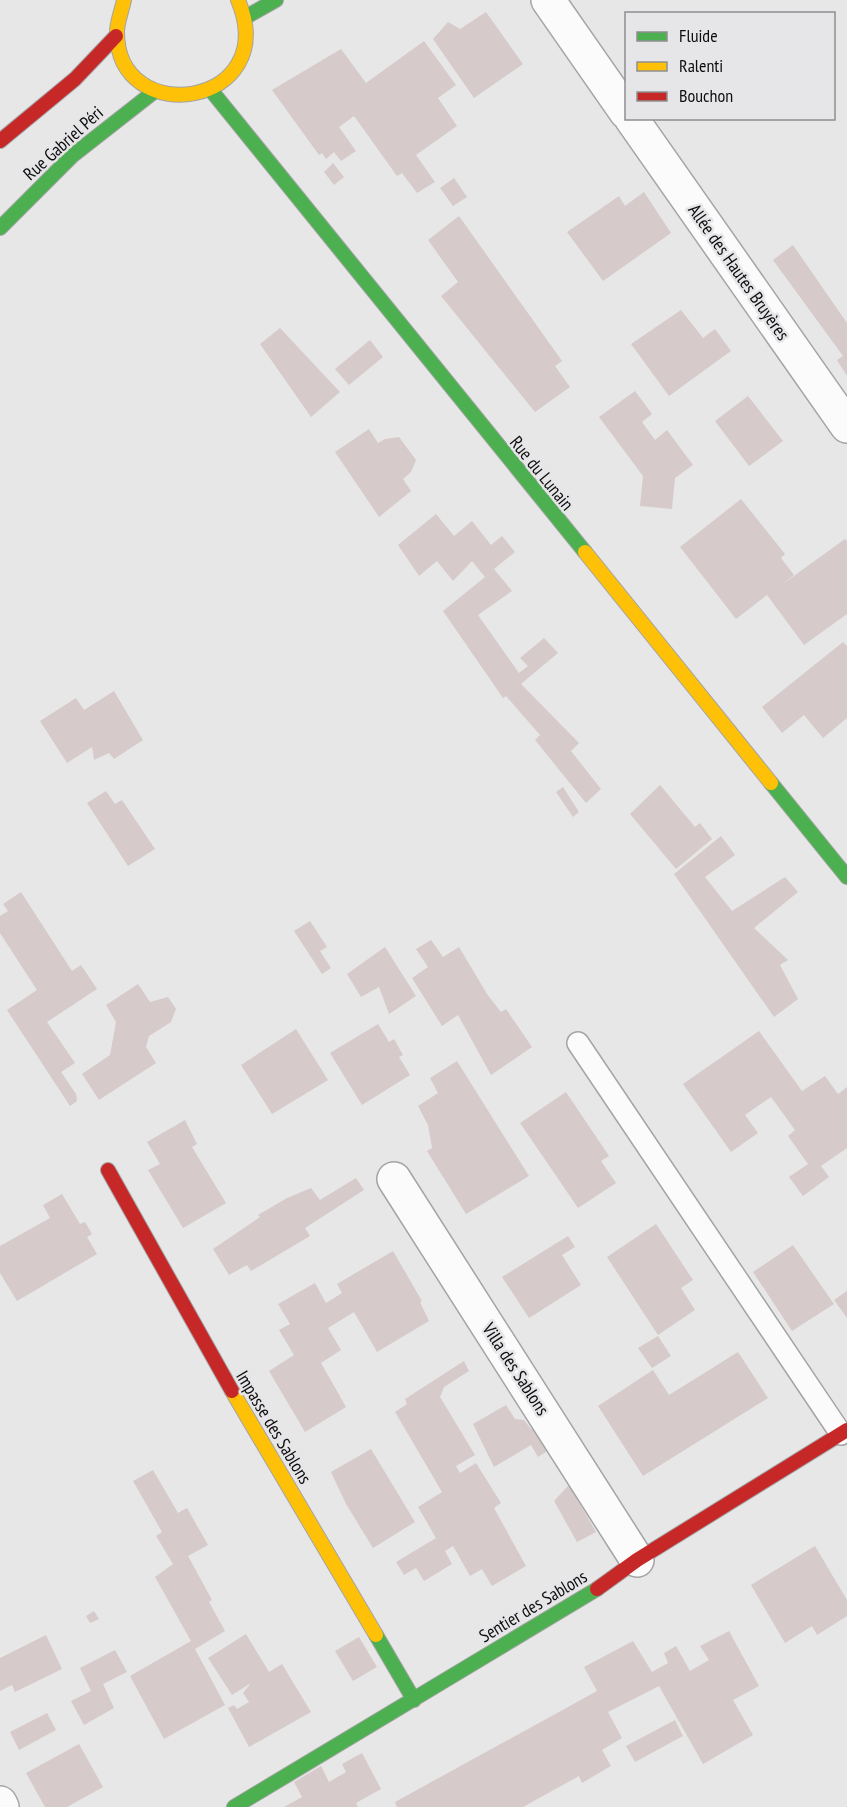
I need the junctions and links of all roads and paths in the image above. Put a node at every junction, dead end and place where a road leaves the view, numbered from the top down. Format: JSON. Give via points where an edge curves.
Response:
{"nodes":[{"id":1,"x":124,"y":0,"type":"edge"},
{"id":2,"x":238,"y":0,"type":"edge"},
{"id":3,"x":276,"y":0,"type":"edge"},
{"id":4,"x":548,"y":0,"type":"edge"},
{"id":5,"x":244,"y":18,"type":"junction"},
{"id":6,"x":116,"y":36,"type":"junction"},
{"id":7,"x":210,"y":89,"type":"junction"},
{"id":8,"x":155,"y":91,"type":"junction"},
{"id":9,"x":625,"y":109,"type":"edge"},
{"id":10,"x":632,"y":120,"type":"edge"},
{"id":11,"x":0,"y":141,"type":"edge"},
{"id":12,"x":0,"y":228,"type":"edge"},
{"id":13,"x":847,"y":426,"type":"edge"},
{"id":14,"x":847,"y":877,"type":"edge"},
{"id":15,"x":578,"y":1043,"type":"dead end"},
{"id":16,"x":108,"y":1170,"type":"dead end"},
{"id":17,"x":394,"y":1179,"type":"dead end"},
{"id":18,"x":844,"y":1432,"type":"edge"},
{"id":19,"x":637,"y":1560,"type":"junction"},
{"id":20,"x":414,"y":1700,"type":"junction"},
{"id":21,"x":234,"y":1807,"type":"edge"}],
"edges":[{"from":1,"to":6,"type":"street","via":[[117,16]]},
{"from":2,"to":5,"type":"street"},
{"from":3,"to":5,"type":"street"},
{"from":4,"to":9,"type":"street"},
{"from":5,"to":7,"type":"street","via":[[244,48],[237,65],[226,79]]},
{"from":6,"to":8,"type":"street","via":[[128,69]]},
{"from":6,"to":11,"type":"street","via":[[75,80]]},
{"from":7,"to":8,"type":"street","via":[[173,96]]},
{"from":7,"to":14,"type":"street","name":"Rue du Lunain"},
{"from":8,"to":12,"type":"street","name":"Rue Gabriel Péri","via":[[72,156]]},
{"from":10,"to":13,"type":"street","name":"Allée des Hautes Bruyères"},
{"from":15,"to":18,"type":"lane"},
{"from":16,"to":20,"type":"street","name":"Impasse des Sablons","via":[[183,1308]]},
{"from":17,"to":19,"type":"street","name":"Villa des Sablons"},
{"from":18,"to":19,"type":"street","name":"Sentier des Sablons"},
{"from":19,"to":20,"type":"street","name":"Sentier des Sablons","via":[[600,1587]]},
{"from":20,"to":21,"type":"street","name":"Sentier des Sablons"}]}
